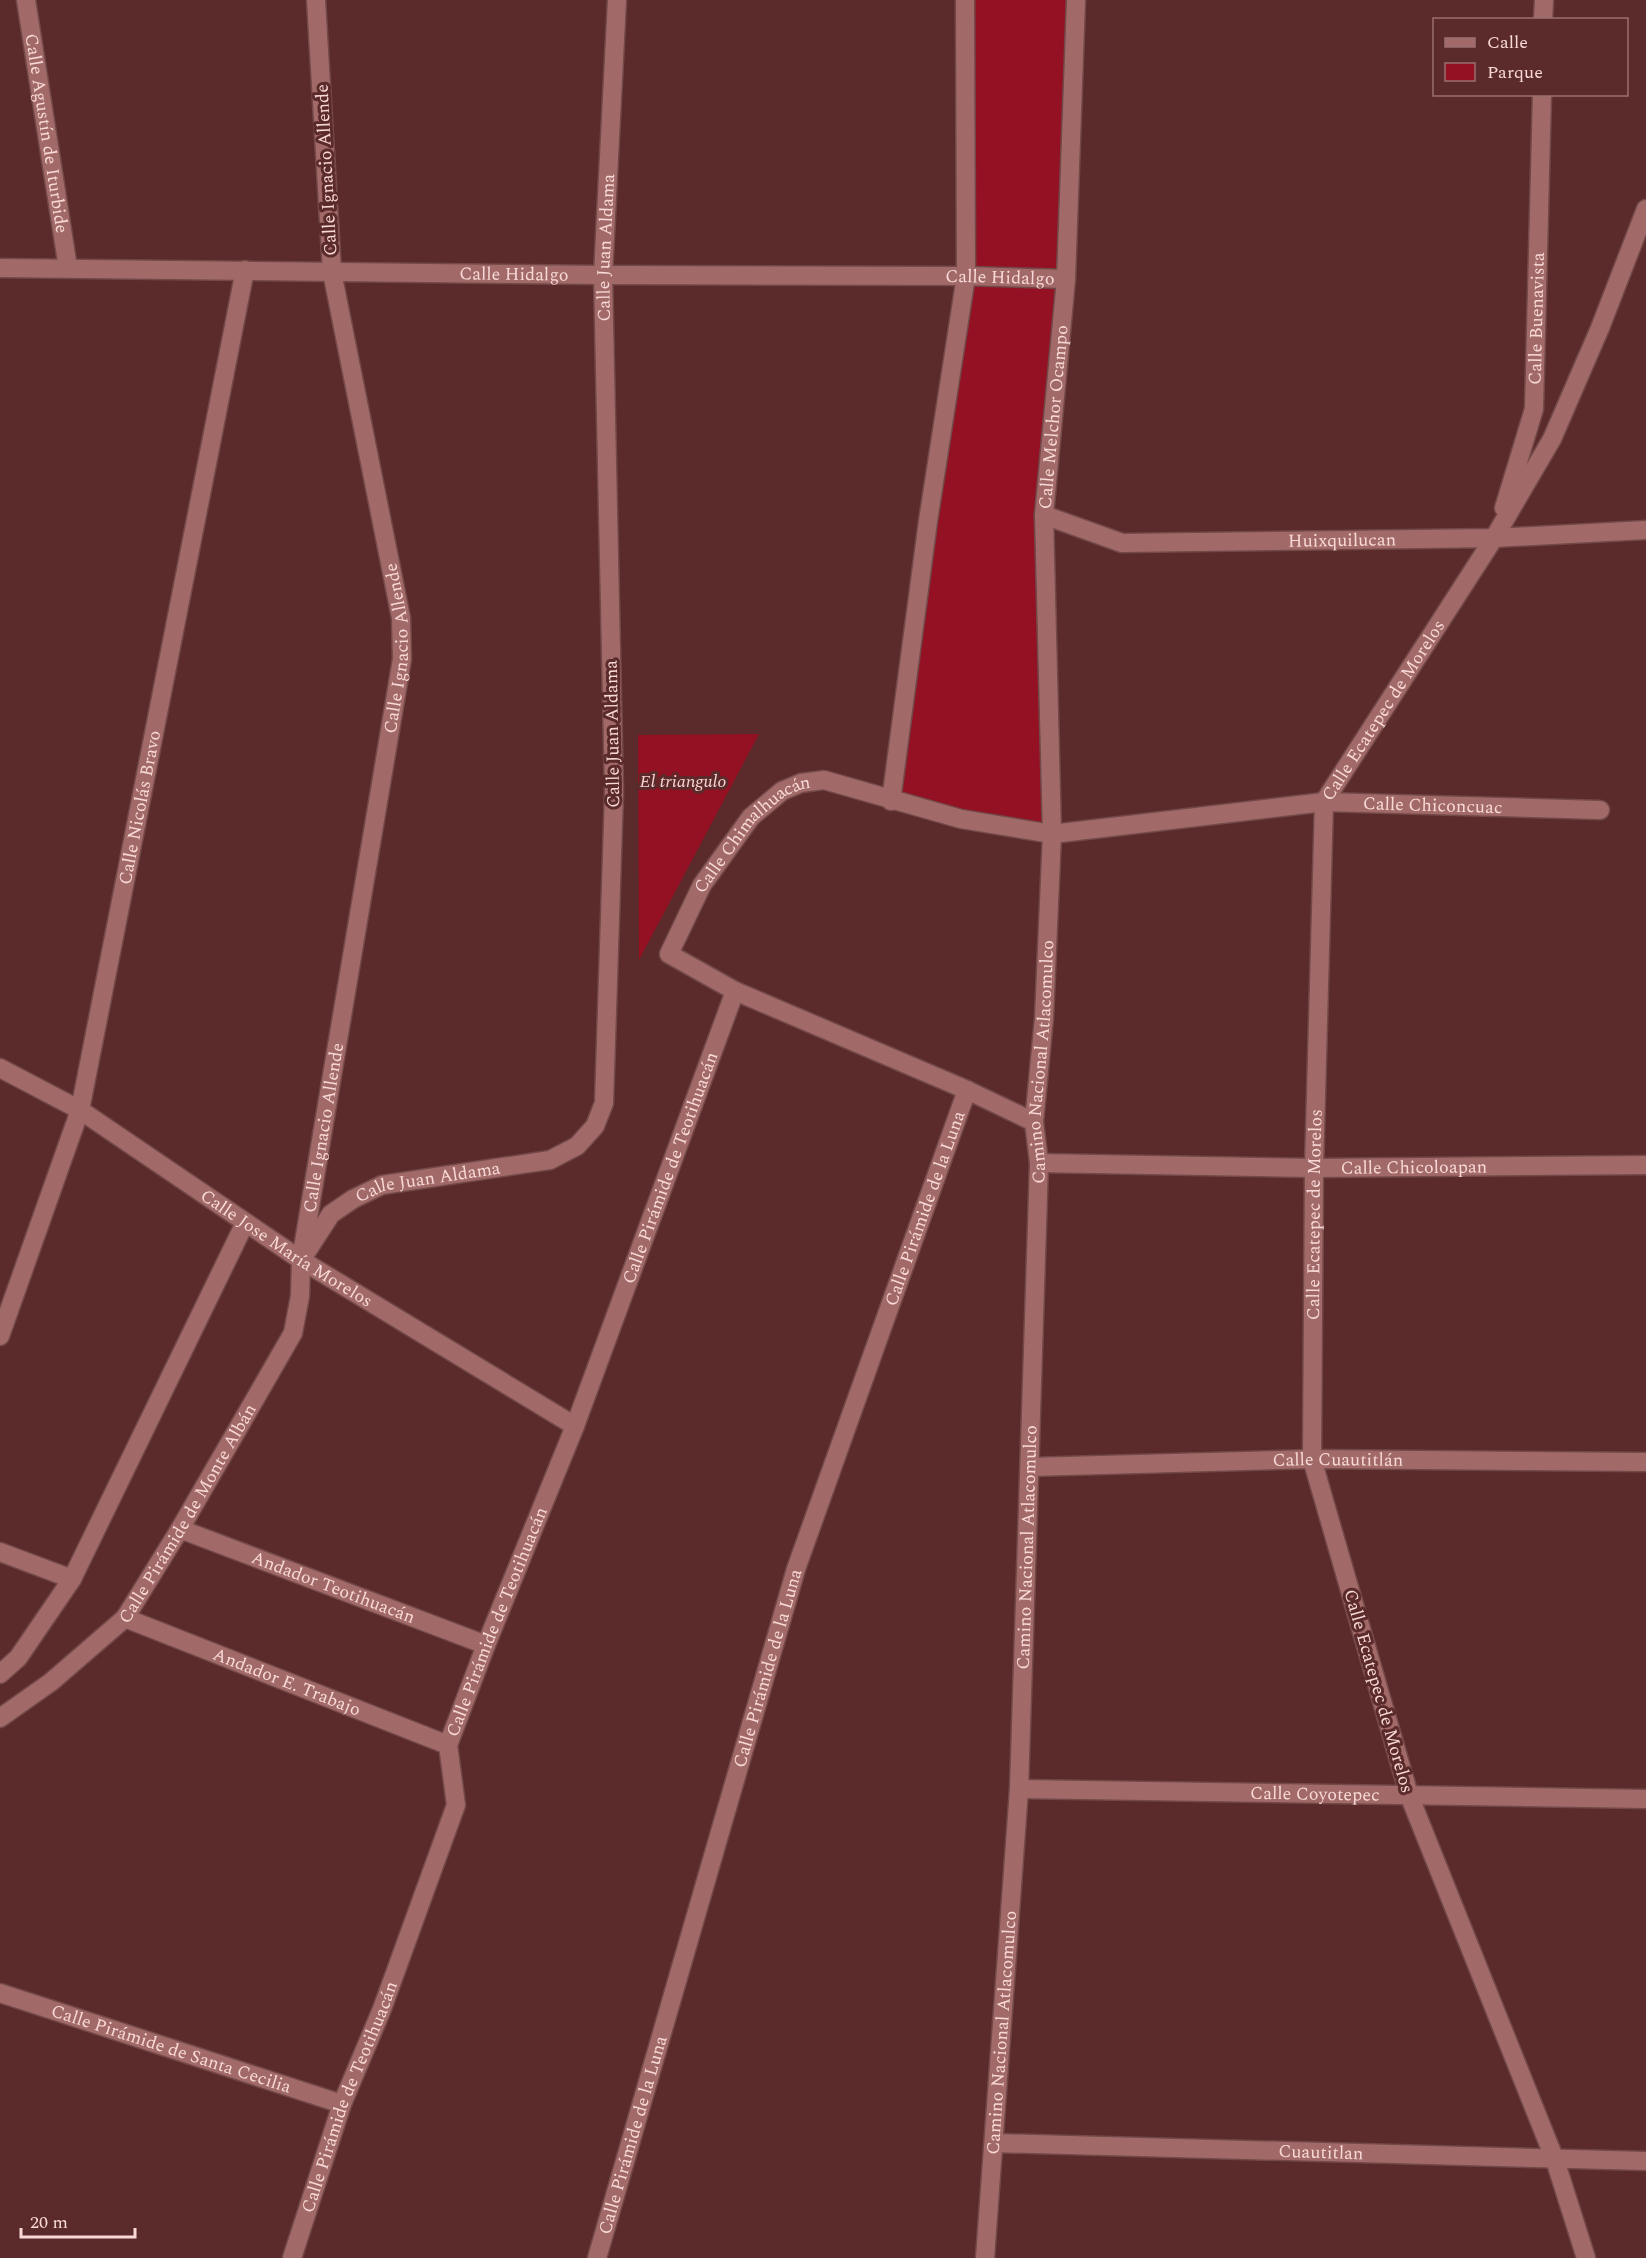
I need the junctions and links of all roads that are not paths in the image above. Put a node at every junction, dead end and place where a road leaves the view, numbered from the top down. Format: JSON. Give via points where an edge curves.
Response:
{"nodes":[{"id":1,"x":26,"y":0,"type":"edge"},
{"id":2,"x":316,"y":0,"type":"edge"},
{"id":3,"x":617,"y":0,"type":"edge"},
{"id":4,"x":964,"y":0,"type":"edge"},
{"id":5,"x":1076,"y":0,"type":"edge"},
{"id":6,"x":1544,"y":0,"type":"edge"},
{"id":7,"x":1544,"y":18,"type":"edge"},
{"id":8,"x":1542,"y":96,"type":"edge"},
{"id":9,"x":1646,"y":208,"type":"edge"},
{"id":10,"x":0,"y":268,"type":"edge"},
{"id":11,"x":68,"y":268,"type":"junction"},
{"id":12,"x":245,"y":270,"type":"junction"},
{"id":13,"x":332,"y":272,"type":"junction"},
{"id":14,"x":603,"y":275,"type":"junction"},
{"id":15,"x":966,"y":276,"type":"junction"},
{"id":16,"x":1066,"y":279,"type":"junction"},
{"id":17,"x":1044,"y":515,"type":"junction"},
{"id":18,"x":1646,"y":530,"type":"edge"},
{"id":19,"x":1494,"y":538,"type":"junction"},
{"id":20,"x":891,"y":801,"type":"junction"},
{"id":21,"x":1324,"y":802,"type":"junction"},
{"id":22,"x":1600,"y":810,"type":"dead end"},
{"id":23,"x":1052,"y":834,"type":"junction"},
{"id":24,"x":735,"y":991,"type":"junction"},
{"id":25,"x":0,"y":1068,"type":"edge"},
{"id":26,"x":967,"y":1090,"type":"junction"},
{"id":27,"x":80,"y":1110,"type":"junction"},
{"id":28,"x":1034,"y":1122,"type":"junction"},
{"id":29,"x":1039,"y":1163,"type":"junction"},
{"id":30,"x":1646,"y":1165,"type":"edge"},
{"id":31,"x":1314,"y":1168,"type":"junction"},
{"id":32,"x":245,"y":1222,"type":"junction"},
{"id":33,"x":301,"y":1260,"type":"junction"},
{"id":34,"x":0,"y":1336,"type":"edge"},
{"id":35,"x":575,"y":1426,"type":"junction"},
{"id":36,"x":1312,"y":1459,"type":"junction"},
{"id":37,"x":1646,"y":1462,"type":"edge"},
{"id":38,"x":1030,"y":1467,"type":"junction"},
{"id":39,"x":180,"y":1529,"type":"junction"},
{"id":40,"x":0,"y":1552,"type":"edge"},
{"id":41,"x":72,"y":1579,"type":"junction"},
{"id":42,"x":125,"y":1618,"type":"junction"},
{"id":43,"x":486,"y":1646,"type":"junction"},
{"id":44,"x":0,"y":1674,"type":"edge"},
{"id":45,"x":0,"y":1718,"type":"edge"},
{"id":46,"x":448,"y":1745,"type":"junction"},
{"id":47,"x":1019,"y":1789,"type":"junction"},
{"id":48,"x":1409,"y":1795,"type":"junction"},
{"id":49,"x":1646,"y":1799,"type":"edge"},
{"id":50,"x":0,"y":1993,"type":"edge"},
{"id":51,"x":342,"y":2104,"type":"junction"},
{"id":52,"x":994,"y":2144,"type":"junction"},
{"id":53,"x":1555,"y":2160,"type":"junction"},
{"id":54,"x":1646,"y":2161,"type":"edge"},
{"id":55,"x":292,"y":2258,"type":"edge"},
{"id":56,"x":597,"y":2258,"type":"edge"},
{"id":57,"x":985,"y":2258,"type":"edge"},
{"id":58,"x":1586,"y":2258,"type":"edge"}],
"edges":[{"from":1,"to":11,"type":"street","name":"Calle Agustín de Iturbide"},
{"from":2,"to":13,"type":"street","name":"Calle Ignacio Allende"},
{"from":3,"to":14,"type":"street","name":"Calle Juan Aldama"},
{"from":4,"to":15,"type":"street"},
{"from":5,"to":16,"type":"street","name":"Calle Melchor Ocampo"},
{"from":6,"to":7,"type":"street"},
{"from":8,"to":19,"type":"street","name":"Calle Buenavista","via":[[1534,409]]},
{"from":9,"to":19,"type":"street","name":"Calle Ecatepec de Morelos","via":[[1552,439]]},
{"from":10,"to":11,"type":"street","name":"Calle Hidalgo"},
{"from":11,"to":12,"type":"street","name":"Calle Hidalgo"},
{"from":12,"to":13,"type":"street","name":"Calle Hidalgo"},
{"from":12,"to":27,"type":"street","name":"Calle Nicolás Bravo"},
{"from":13,"to":14,"type":"street","name":"Calle Hidalgo"},
{"from":13,"to":33,"type":"street","name":"Calle Ignacio Allende","via":[[401,618],[402,659]]},
{"from":14,"to":15,"type":"street","name":"Calle Hidalgo"},
{"from":14,"to":33,"type":"street","name":"Calle Juan Aldama","via":[[614,793],[604,1103],[595,1126],[577,1146],[550,1160],[382,1185],[353,1199],[331,1214]]},
{"from":15,"to":16,"type":"street","name":"Calle Hidalgo"},
{"from":15,"to":20,"type":"street"},
{"from":16,"to":17,"type":"street","name":"Calle Melchor Ocampo"},
{"from":17,"to":19,"type":"street","name":"Huixquilucan","via":[[1122,543]]},
{"from":17,"to":23,"type":"street","name":"Calle Melchor Ocampo"},
{"from":18,"to":19,"type":"street","name":"Huixquilucan"},
{"from":19,"to":21,"type":"street","name":"Calle Ecatepec de Morelos"},
{"from":20,"to":23,"type":"street","name":"Calle Chimalhuacán","via":[[961,819]]},
{"from":20,"to":24,"type":"street","name":"Calle Chimalhuacán","via":[[824,780],[782,791],[751,817],[702,885],[669,954]]},
{"from":21,"to":22,"type":"street","name":"Calle Chiconcuac"},
{"from":21,"to":23,"type":"street","name":"Calle Chiconcuac"},
{"from":21,"to":31,"type":"street","name":"Calle Ecatepec de Morelos"},
{"from":23,"to":28,"type":"street","name":"Camino Nacional Atlacomulco","via":[[1044,1018]]},
{"from":24,"to":26,"type":"street"},
{"from":24,"to":35,"type":"street","name":"Calle Pirámide de Teotihuacán"},
{"from":25,"to":27,"type":"street","name":"Calle Jose María Morelos"},
{"from":26,"to":28,"type":"street"},
{"from":26,"to":56,"type":"street","name":"Calle Pirámide de la Luna","via":[[796,1569]]},
{"from":27,"to":32,"type":"street","name":"Calle Jose María Morelos"},
{"from":27,"to":34,"type":"street","name":"Calle Nicolás Bravo"},
{"from":28,"to":29,"type":"street","name":"Camino Nacional Atlacomulco"},
{"from":29,"to":31,"type":"street","name":"Calle Chicoloapan"},
{"from":29,"to":38,"type":"street","name":"Camino Nacional Atlacomulco"},
{"from":30,"to":31,"type":"street","name":"Calle Chicoloapan"},
{"from":31,"to":36,"type":"street","name":"Calle Ecatepec de Morelos"},
{"from":32,"to":33,"type":"street","name":"Calle Jose María Morelos"},
{"from":32,"to":41,"type":"street"},
{"from":33,"to":35,"type":"street","name":"Calle Jose María Morelos"},
{"from":33,"to":39,"type":"street","name":"Calle Pirámide de Monte Albán","via":[[293,1333]]},
{"from":35,"to":43,"type":"street","name":"Calle Pirámide de Teotihuacán"},
{"from":36,"to":37,"type":"street","name":"Calle Cuautitlán"},
{"from":36,"to":38,"type":"street","name":"Calle Cuautitlán"},
{"from":36,"to":48,"type":"street","name":"Calle Ecatepec de Morelos"},
{"from":38,"to":47,"type":"street","name":"Camino Nacional Atlacomulco"},
{"from":39,"to":42,"type":"street","name":"Calle Pirámide de Monte Albán"},
{"from":39,"to":43,"type":"street","name":"Andador Teotihuacán"},
{"from":40,"to":41,"type":"street"},
{"from":41,"to":44,"type":"street","via":[[18,1658]]},
{"from":42,"to":45,"type":"street","name":"Calle Pirámide de Monte Albán","via":[[51,1682]]},
{"from":42,"to":46,"type":"street","name":"Andador E. Trabajo"},
{"from":43,"to":46,"type":"street","name":"Calle Pirámide de Teotihuacán"},
{"from":46,"to":51,"type":"street","name":"Calle Pirámide de Teotihuacán","via":[[456,1805],[382,2009]]},
{"from":47,"to":48,"type":"street","name":"Calle Coyotepec"},
{"from":47,"to":52,"type":"street","name":"Camino Nacional Atlacomulco"},
{"from":48,"to":49,"type":"street","name":"Calle Coyotepec"},
{"from":48,"to":53,"type":"street","name":"Calle Ecatepec de Morelos"},
{"from":50,"to":51,"type":"street","name":"Calle Pirámide de Santa Cecilia"},
{"from":51,"to":55,"type":"street","name":"Calle Pirámide de Teotihuacán"},
{"from":52,"to":53,"type":"street","name":"Cuautitlan"},
{"from":52,"to":57,"type":"street","name":"Camino Nacional Atlacomulco"},
{"from":53,"to":54,"type":"street","name":"Cuautitlan"},
{"from":53,"to":58,"type":"street","name":"Calle Ecatepec de Morelos"}]}
